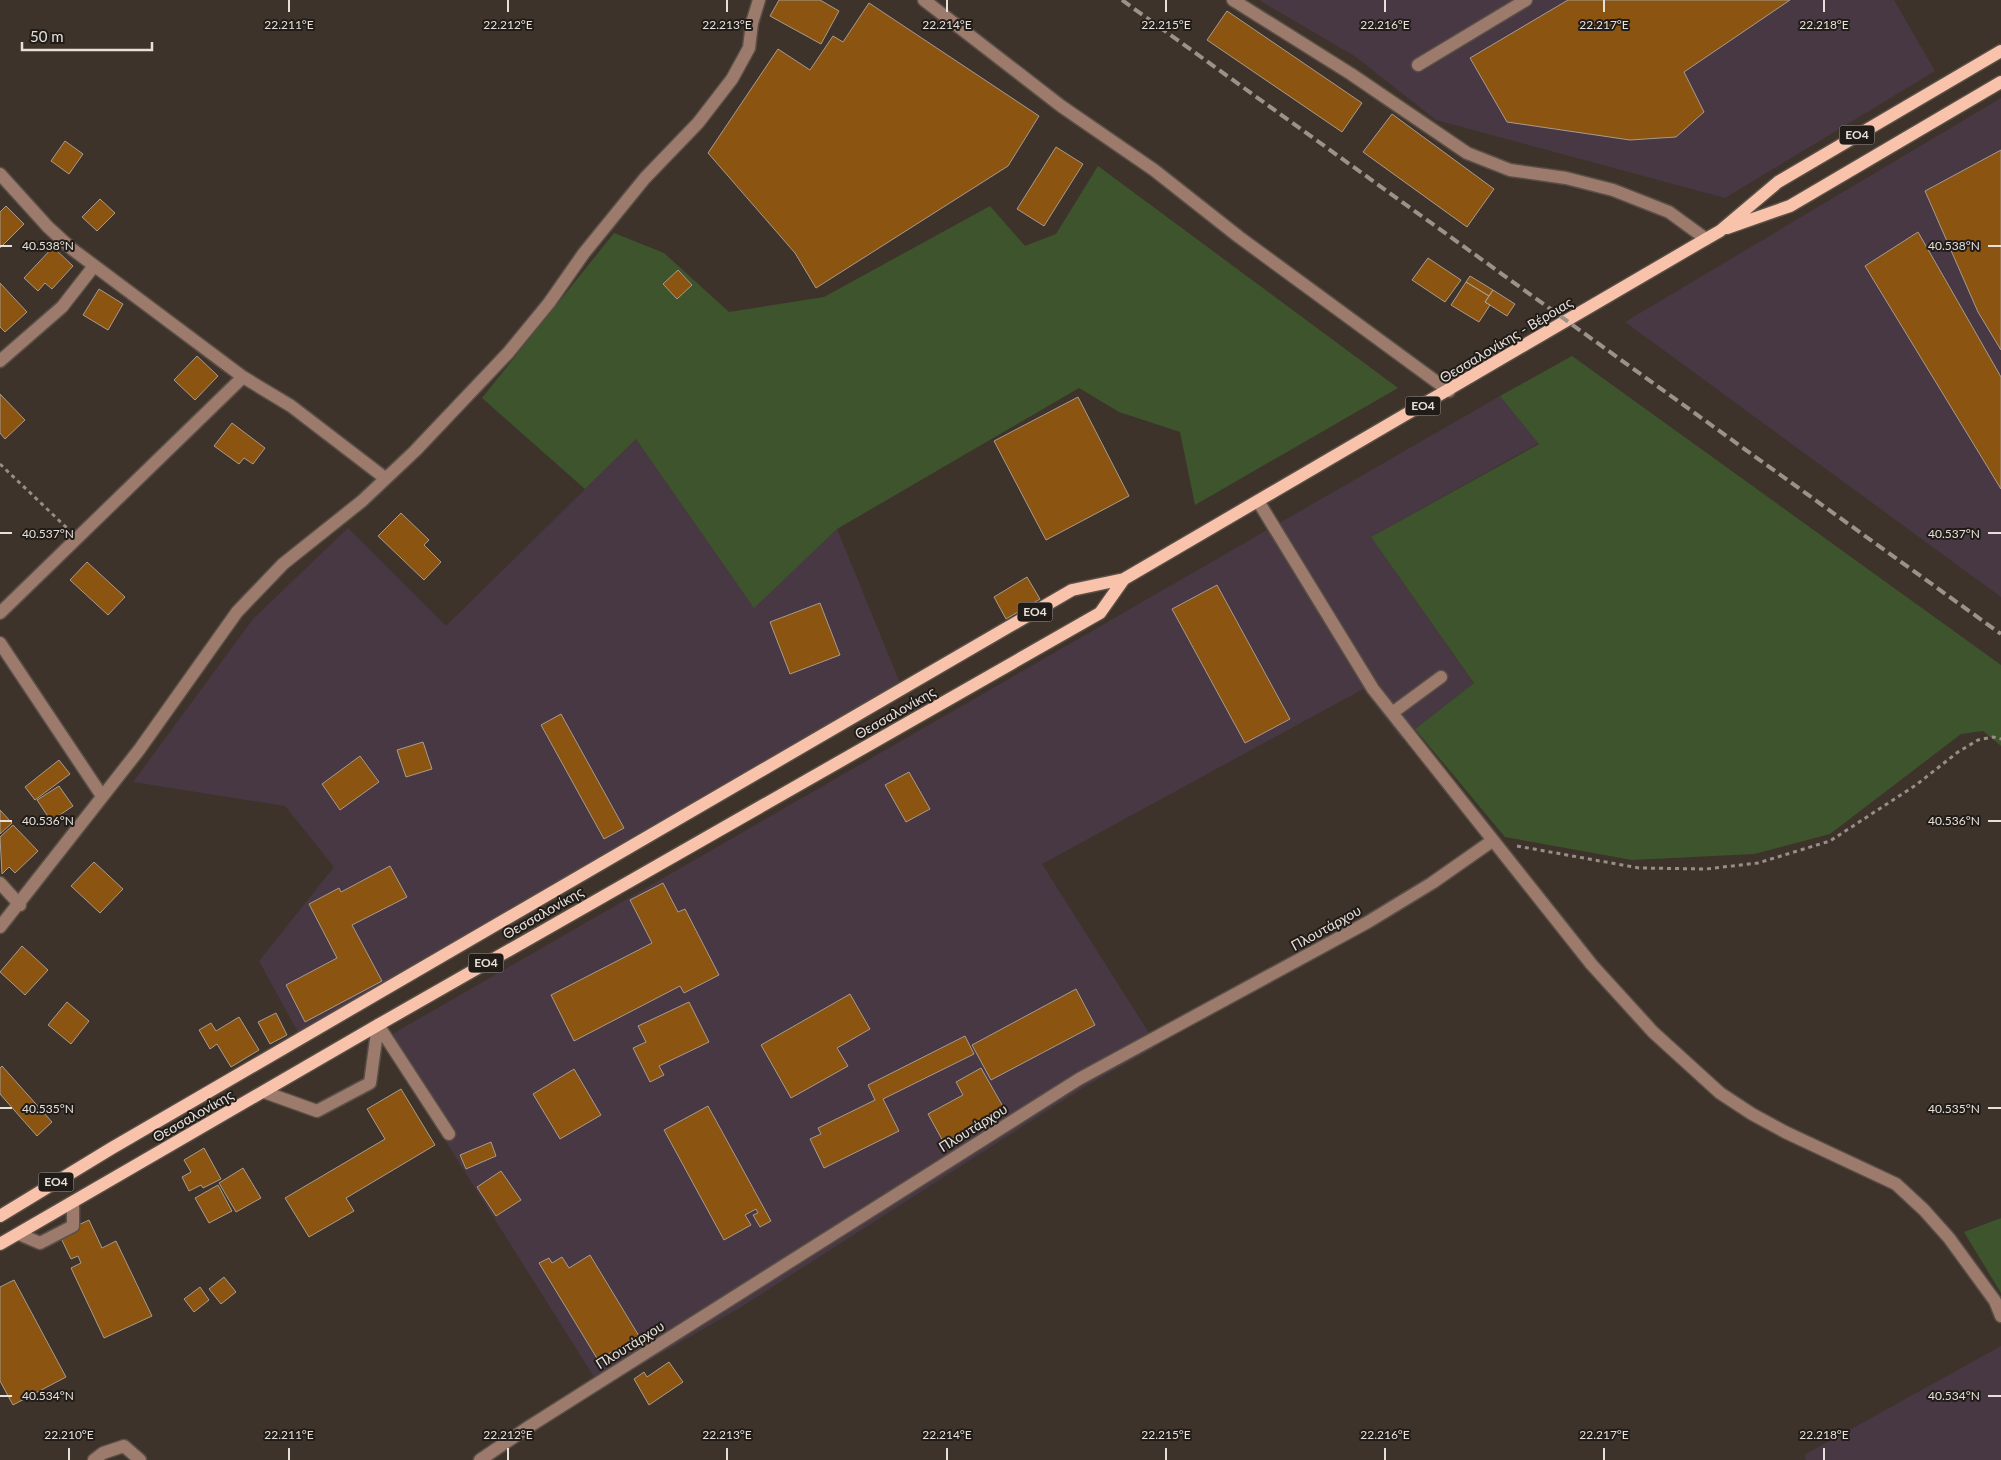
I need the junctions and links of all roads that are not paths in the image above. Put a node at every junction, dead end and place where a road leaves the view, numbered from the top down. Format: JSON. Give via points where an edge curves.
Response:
{"nodes":[{"id":1,"x":759,"y":0,"type":"edge"},
{"id":2,"x":924,"y":0,"type":"edge"},
{"id":3,"x":1233,"y":0,"type":"edge"},
{"id":4,"x":1526,"y":0,"type":"edge"},
{"id":5,"x":2001,"y":51,"type":"edge"},
{"id":6,"x":1418,"y":65,"type":"dead end"},
{"id":7,"x":2001,"y":82,"type":"edge"},
{"id":8,"x":0,"y":174,"type":"edge"},
{"id":9,"x":1720,"y":230,"type":"junction"},
{"id":10,"x":1706,"y":239,"type":"junction"},
{"id":11,"x":94,"y":266,"type":"junction"},
{"id":12,"x":0,"y":361,"type":"edge"},
{"id":13,"x":242,"y":377,"type":"junction"},
{"id":14,"x":1449,"y":391,"type":"junction"},
{"id":15,"x":385,"y":478,"type":"junction"},
{"id":16,"x":1258,"y":501,"type":"junction"},
{"id":17,"x":1124,"y":579,"type":"junction"},
{"id":18,"x":0,"y":613,"type":"edge"},
{"id":19,"x":0,"y":643,"type":"edge"},
{"id":20,"x":952,"y":660,"type":"joint"},
{"id":21,"x":1442,"y":677,"type":"dead end"},
{"id":22,"x":973,"y":686,"type":"joint"},
{"id":23,"x":1392,"y":713,"type":"junction"},
{"id":24,"x":102,"y":796,"type":"junction"},
{"id":25,"x":1492,"y":841,"type":"junction"},
{"id":26,"x":0,"y":883,"type":"edge"},
{"id":27,"x":20,"y":905,"type":"junction"},
{"id":28,"x":0,"y":927,"type":"edge"},
{"id":29,"x":378,"y":1025,"type":"junction"},
{"id":30,"x":264,"y":1092,"type":"junction"},
{"id":31,"x":450,"y":1134,"type":"dead end"},
{"id":32,"x":74,"y":1203,"type":"junction"},
{"id":33,"x":0,"y":1216,"type":"edge"},
{"id":34,"x":19,"y":1234,"type":"junction"},
{"id":35,"x":0,"y":1244,"type":"edge"},
{"id":36,"x":2001,"y":1316,"type":"edge"},
{"id":37,"x":94,"y":1460,"type":"edge"},
{"id":38,"x":140,"y":1460,"type":"edge"},
{"id":39,"x":480,"y":1460,"type":"edge"}],
"edges":[{"from":1,"to":15,"type":"street","via":[[749,48],[732,79],[698,123],[645,178],[508,353]]},
{"from":2,"to":14,"type":"street","via":[[1062,106],[1154,170],[1239,237]]},
{"from":3,"to":10,"type":"street","via":[[1351,74],[1467,153],[1510,170],[1566,178],[1613,190],[1669,212]]},
{"from":4,"to":6,"type":"street"},
{"from":5,"to":9,"type":"main road","name":"Θεσσαλονίκης - Βέροιας","number":"ΕΟ4","via":[[1778,182]]},
{"from":7,"to":9,"type":"main road","name":"Θεσσαλονίκης - Βέροιας","number":"ΕΟ4","via":[[1790,206]]},
{"from":8,"to":11,"type":"street","via":[[48,227]]},
{"from":9,"to":10,"type":"main road","name":"Θεσσαλονίκης - Βέροιας","number":"ΕΟ4"},
{"from":10,"to":14,"type":"main road","name":"Θεσσαλονίκης - Βέροιας","number":"ΕΟ4"},
{"from":11,"to":12,"type":"street","via":[[62,307]]},
{"from":11,"to":13,"type":"street"},
{"from":13,"to":15,"type":"street","via":[[291,406]]},
{"from":13,"to":18,"type":"street"},
{"from":14,"to":16,"type":"main road","name":"Θεσσαλονίκης - Βέροιας","number":"ΕΟ4"},
{"from":15,"to":24,"type":"street","via":[[362,501],[283,564],[237,612],[139,750]]},
{"from":16,"to":17,"type":"main road","name":"Θεσσαλονίκης - Βέροιας","number":"ΕΟ4"},
{"from":16,"to":23,"type":"street","via":[[1373,690]]},
{"from":17,"to":20,"type":"main road","name":"Θεσσαλονίκης - Βέροιας","number":"ΕΟ4","via":[[1072,590]]},
{"from":17,"to":22,"type":"main road","name":"Θεσσαλονίκης - Βέροιας","number":"ΕΟ4","via":[[1100,613]]},
{"from":19,"to":24,"type":"street"},
{"from":20,"to":33,"type":"main road","name":"Θεσσαλονίκης","number":"ΕΟ4"},
{"from":21,"to":23,"type":"street"},
{"from":22,"to":29,"type":"main road","name":"Θεσσαλονίκης","number":"ΕΟ4"},
{"from":23,"to":25,"type":"street"},
{"from":24,"to":27,"type":"street"},
{"from":25,"to":36,"type":"street","via":[[1592,965],[1653,1032],[1720,1093],[1752,1114],[1896,1184],[1949,1238],[1995,1301]]},
{"from":25,"to":39,"type":"street","name":"Πλουτάρχου","via":[[1368,922],[1079,1079]]},
{"from":26,"to":27,"type":"street"},
{"from":27,"to":28,"type":"street"},
{"from":29,"to":30,"type":"main road","name":"Θεσσαλονίκης","number":"ΕΟ4"},
{"from":29,"to":30,"type":"street","via":[[370,1083],[317,1111]]},
{"from":29,"to":31,"type":"street"},
{"from":30,"to":32,"type":"main road","name":"Θεσσαλονίκης","number":"ΕΟ4"},
{"from":32,"to":34,"type":"main road","name":"Θεσσαλονίκης","number":"ΕΟ4"},
{"from":32,"to":34,"type":"street","via":[[73,1226],[40,1243]]},
{"from":34,"to":35,"type":"main road","name":"Θεσσαλονίκης","number":"ΕΟ4"},
{"from":37,"to":38,"type":"street","via":[[124,1446]]}]}
